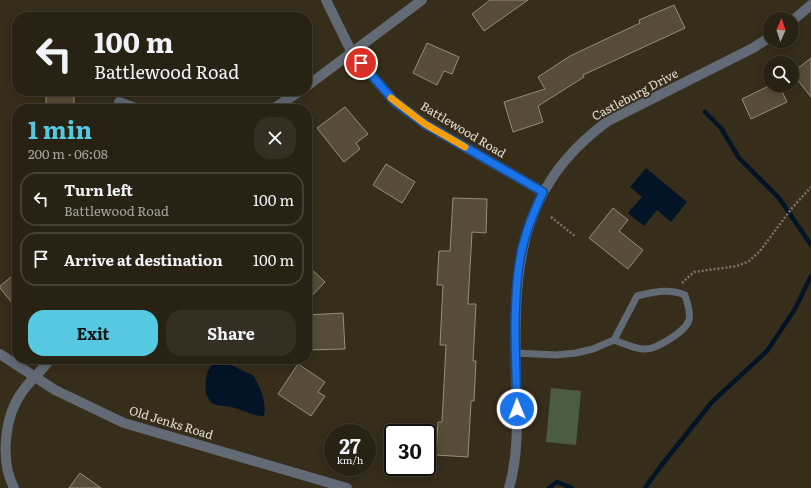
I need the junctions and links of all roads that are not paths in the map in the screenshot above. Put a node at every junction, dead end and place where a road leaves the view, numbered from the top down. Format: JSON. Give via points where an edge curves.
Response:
{"nodes":[{"id":1,"x":326,"y":0,"type":"edge"},
{"id":2,"x":422,"y":0,"type":"edge"},
{"id":3,"x":811,"y":5,"type":"edge"},
{"id":4,"x":799,"y":15,"type":"edge"},
{"id":5,"x":763,"y":42,"type":"edge"},
{"id":6,"x":352,"y":53,"type":"junction"},
{"id":7,"x":312,"y":82,"type":"edge"},
{"id":8,"x":292,"y":96,"type":"edge"},
{"id":9,"x":119,"y":102,"type":"dead end"},
{"id":10,"x":125,"y":104,"type":"edge"},
{"id":11,"x":280,"y":104,"type":"edge"},
{"id":12,"x":543,"y":192,"type":"junction"},
{"id":13,"x":614,"y":340,"type":"junction"},
{"id":14,"x":516,"y":353,"type":"junction"},
{"id":15,"x":0,"y":354,"type":"edge"},
{"id":16,"x":12,"y":362,"type":"edge"},
{"id":17,"x":14,"y":364,"type":"edge"},
{"id":18,"x":45,"y":364,"type":"edge"},
{"id":19,"x":33,"y":377,"type":"junction"},
{"id":20,"x":14,"y":488,"type":"edge"},
{"id":21,"x":347,"y":488,"type":"edge"},
{"id":22,"x":509,"y":488,"type":"edge"}],
"edges":[{"from":1,"to":6,"type":"street","name":"Battlewood Road"},
{"from":2,"to":6,"type":"street"},
{"from":3,"to":4,"type":"street"},
{"from":5,"to":12,"type":"street","name":"Castleburg Drive","via":[[608,121],[571,152]]},
{"from":6,"to":7,"type":"street"},
{"from":6,"to":12,"type":"street","name":"Battlewood Road","via":[[395,102],[425,124]]},
{"from":8,"to":11,"type":"street"},
{"from":9,"to":10,"type":"street"},
{"from":12,"to":14,"type":"street","name":"Castleburg Drive","via":[[532,216],[520,258]]},
{"from":13,"to":13,"type":"lane","via":[[637,296],[675,290],[685,295],[689,306],[689,321],[683,331],[645,350]]},
{"from":13,"to":14,"type":"lane","via":[[594,350],[556,356]]},
{"from":14,"to":22,"type":"street","name":"Castleburg Drive","via":[[517,437]]},
{"from":15,"to":16,"type":"street","name":"Old Jenks Road"},
{"from":17,"to":19,"type":"street","name":"Old Jenks Road"},
{"from":18,"to":19,"type":"street"},
{"from":19,"to":20,"type":"street","via":[[20,394],[9,421],[6,450]]},
{"from":19,"to":21,"type":"street","name":"Old Jenks Road","via":[[74,400],[124,423]]}]}
